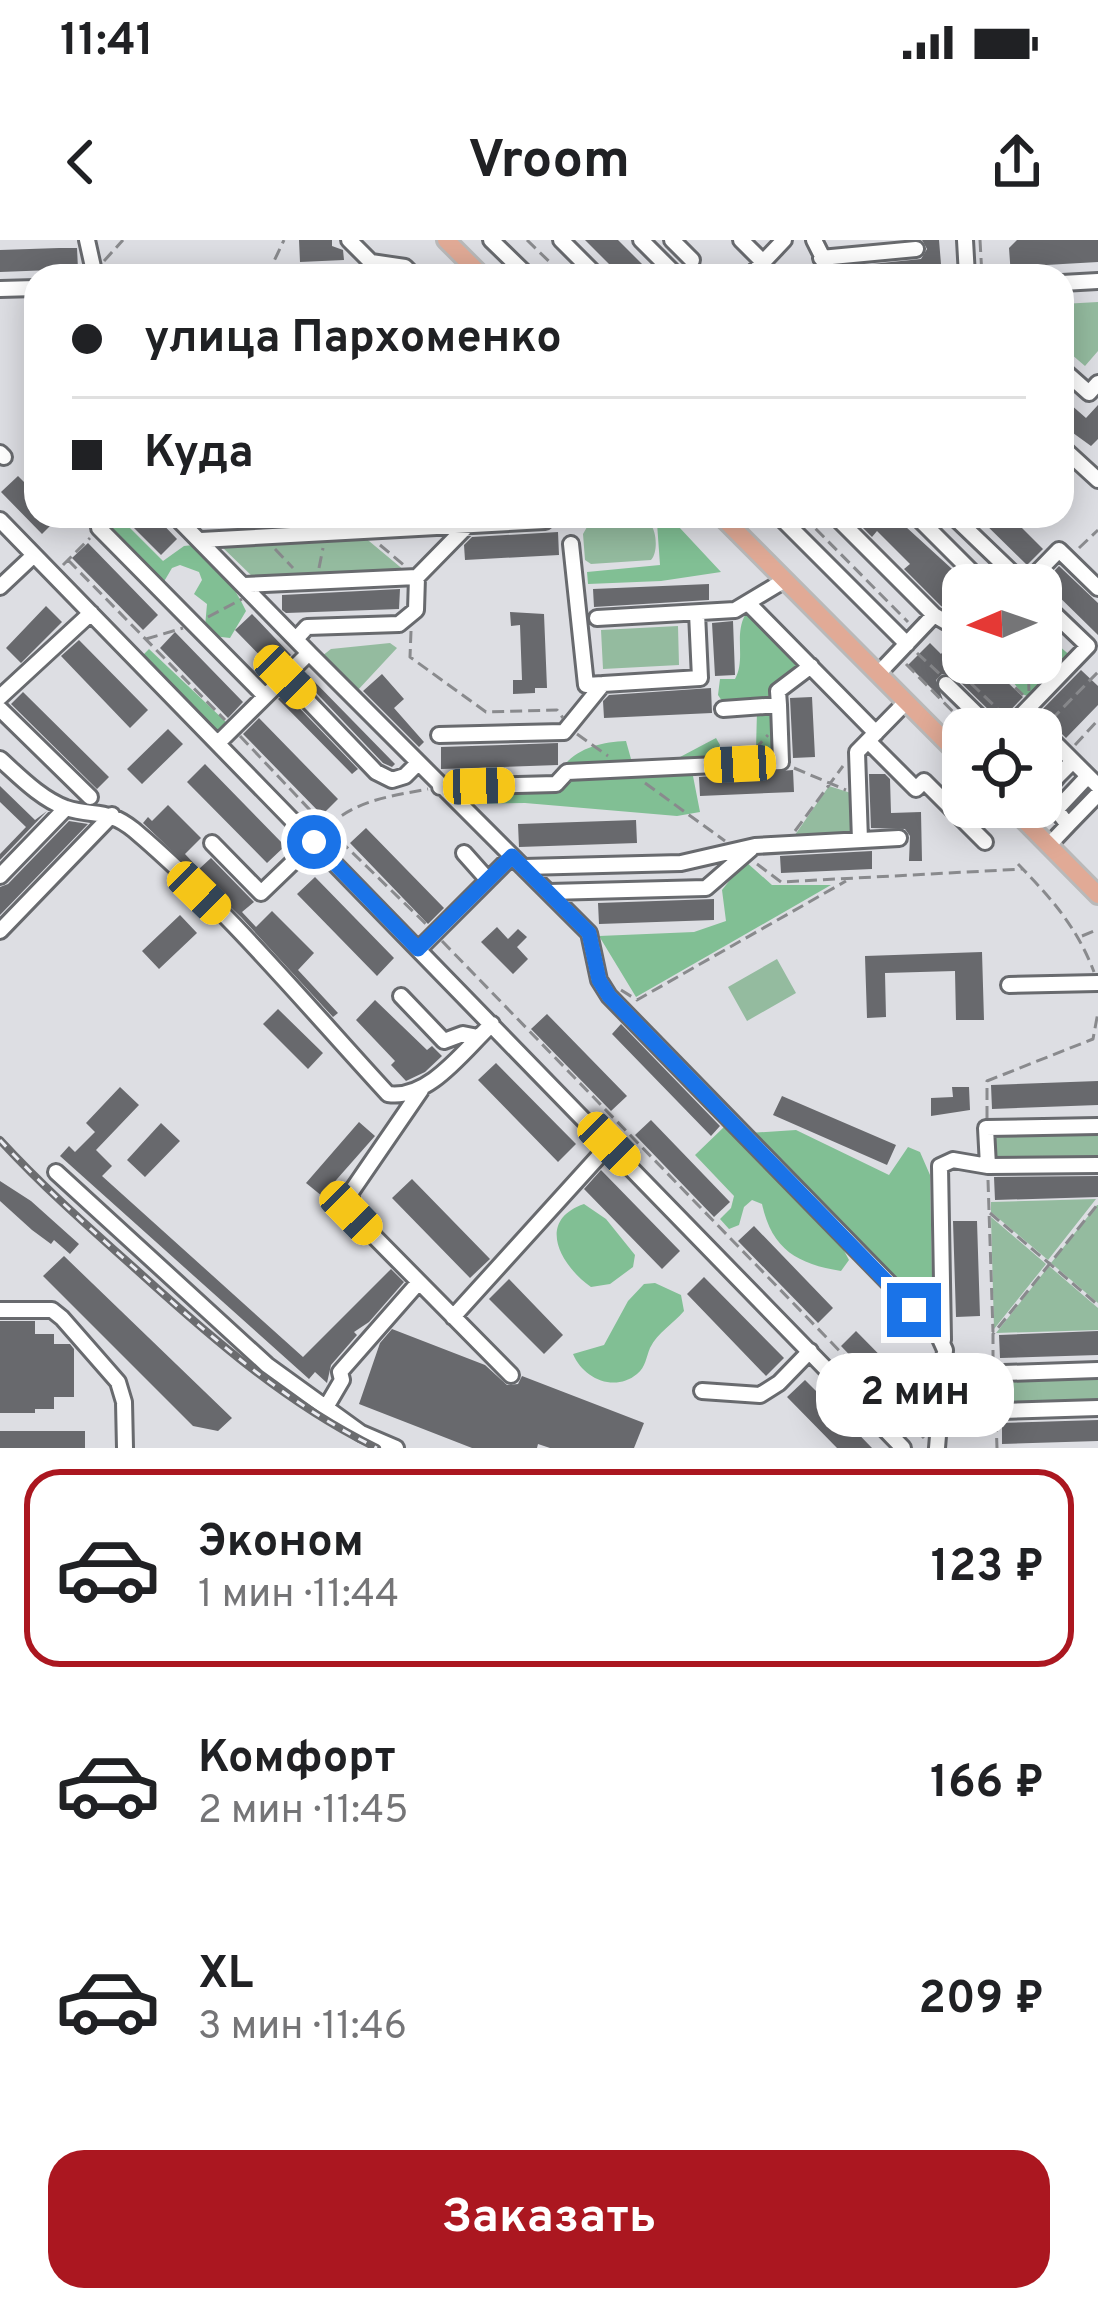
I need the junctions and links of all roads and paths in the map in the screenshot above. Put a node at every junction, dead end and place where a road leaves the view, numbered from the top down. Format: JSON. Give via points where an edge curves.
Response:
{"nodes":[{"id":1,"x":124,"y":240,"type":"edge"},
{"id":2,"x":349,"y":240,"type":"edge"},
{"id":3,"x":446,"y":240,"type":"edge"},
{"id":4,"x":491,"y":240,"type":"edge"},
{"id":5,"x":527,"y":240,"type":"edge"},
{"id":6,"x":561,"y":240,"type":"edge"},
{"id":7,"x":641,"y":240,"type":"edge"},
{"id":8,"x":672,"y":240,"type":"edge"},
{"id":9,"x":741,"y":240,"type":"edge"},
{"id":10,"x":784,"y":240,"type":"edge"},
{"id":11,"x":814,"y":240,"type":"edge"},
{"id":12,"x":916,"y":249,"type":"dead end"},
{"id":13,"x":821,"y":257,"type":"junction"},
{"id":14,"x":692,"y":260,"type":"dead end"},
{"id":15,"x":764,"y":262,"type":"joint"},
{"id":16,"x":103,"y":264,"type":"edge"},
{"id":17,"x":377,"y":264,"type":"edge"},
{"id":18,"x":470,"y":264,"type":"edge"},
{"id":19,"x":515,"y":264,"type":"edge"},
{"id":20,"x":552,"y":264,"type":"edge"},
{"id":21,"x":585,"y":264,"type":"edge"},
{"id":22,"x":665,"y":264,"type":"edge"},
{"id":23,"x":825,"y":264,"type":"edge"},
{"id":24,"x":1074,"y":380,"type":"edge"},
{"id":25,"x":1098,"y":383,"type":"edge"},
{"id":26,"x":0,"y":520,"type":"edge"},
{"id":27,"x":99,"y":528,"type":"joint"},
{"id":28,"x":188,"y":528,"type":"edge"},
{"id":29,"x":425,"y":528,"type":"edge"},
{"id":30,"x":465,"y":528,"type":"edge"},
{"id":31,"x":738,"y":528,"type":"edge"},
{"id":32,"x":790,"y":528,"type":"edge"},
{"id":33,"x":815,"y":528,"type":"edge"},
{"id":34,"x":848,"y":528,"type":"edge"},
{"id":35,"x":928,"y":528,"type":"edge"},
{"id":36,"x":966,"y":528,"type":"edge"},
{"id":37,"x":1098,"y":530,"type":"edge"},
{"id":38,"x":363,"y":531,"type":"junction"},
{"id":39,"x":326,"y":533,"type":"junction"},
{"id":40,"x":263,"y":537,"type":"junction"},
{"id":41,"x":200,"y":540,"type":"junction"},
{"id":42,"x":571,"y":544,"type":"dead end"},
{"id":43,"x":1059,"y":550,"type":"junction"},
{"id":44,"x":34,"y":555,"type":"junction"},
{"id":45,"x":68,"y":560,"type":"junction"},
{"id":46,"x":964,"y":564,"type":"edge"},
{"id":47,"x":1003,"y":564,"type":"edge"},
{"id":48,"x":1045,"y":564,"type":"edge"},
{"id":49,"x":53,"y":574,"type":"junction"},
{"id":50,"x":417,"y":577,"type":"junction"},
{"id":51,"x":785,"y":580,"type":"junction"},
{"id":52,"x":312,"y":582,"type":"junction"},
{"id":53,"x":0,"y":587,"type":"edge"},
{"id":54,"x":1098,"y":588,"type":"edge"},
{"id":55,"x":244,"y":592,"type":"junction"},
{"id":56,"x":748,"y":603,"type":"junction"},
{"id":57,"x":91,"y":613,"type":"junction"},
{"id":58,"x":698,"y":613,"type":"junction"},
{"id":59,"x":934,"y":615,"type":"junction"},
{"id":60,"x":597,"y":618,"type":"dead end"},
{"id":61,"x":942,"y":620,"type":"edge"},
{"id":62,"x":1062,"y":621,"type":"edge"},
{"id":63,"x":195,"y":624,"type":"junction"},
{"id":64,"x":399,"y":624,"type":"junction"},
{"id":65,"x":918,"y":632,"type":"junction"},
{"id":66,"x":296,"y":638,"type":"junction"},
{"id":67,"x":145,"y":639,"type":"junction"},
{"id":68,"x":902,"y":649,"type":"junction"},
{"id":69,"x":1093,"y":651,"type":"edge"},
{"id":70,"x":309,"y":652,"type":"junction"},
{"id":71,"x":811,"y":666,"type":"junction"},
{"id":72,"x":1098,"y":672,"type":"edge"},
{"id":73,"x":878,"y":674,"type":"junction"},
{"id":74,"x":285,"y":677,"type":"junction"},
{"id":75,"x":942,"y":681,"type":"edge"},
{"id":76,"x":603,"y":684,"type":"junction"},
{"id":77,"x":946,"y":684,"type":"edge"},
{"id":78,"x":972,"y":684,"type":"edge"},
{"id":79,"x":1011,"y":684,"type":"edge"},
{"id":80,"x":1029,"y":684,"type":"edge"},
{"id":81,"x":265,"y":696,"type":"junction"},
{"id":82,"x":0,"y":697,"type":"edge"},
{"id":83,"x":906,"y":702,"type":"junction"},
{"id":84,"x":779,"y":705,"type":"junction"},
{"id":85,"x":952,"y":708,"type":"edge"},
{"id":86,"x":971,"y":708,"type":"edge"},
{"id":87,"x":999,"y":708,"type":"edge"},
{"id":88,"x":1030,"y":708,"type":"edge"},
{"id":89,"x":0,"y":709,"type":"edge"},
{"id":90,"x":1062,"y":709,"type":"edge"},
{"id":91,"x":557,"y":710,"type":"dead end"},
{"id":92,"x":723,"y":710,"type":"dead end"},
{"id":93,"x":1098,"y":720,"type":"edge"},
{"id":94,"x":780,"y":723,"type":"junction"},
{"id":95,"x":233,"y":728,"type":"junction"},
{"id":96,"x":439,"y":735,"type":"dead end"},
{"id":97,"x":942,"y":738,"type":"edge"},
{"id":98,"x":867,"y":742,"type":"junction"},
{"id":99,"x":218,"y":743,"type":"junction"},
{"id":100,"x":1062,"y":751,"type":"edge"},
{"id":101,"x":1069,"y":758,"type":"junction"},
{"id":102,"x":0,"y":759,"type":"edge"},
{"id":103,"x":782,"y":762,"type":"junction"},
{"id":104,"x":417,"y":764,"type":"junction"},
{"id":105,"x":740,"y":764,"type":"junction"},
{"id":106,"x":1062,"y":769,"type":"edge"},
{"id":107,"x":829,"y":784,"type":"junction"},
{"id":108,"x":1094,"y":785,"type":"edge"},
{"id":109,"x":440,"y":788,"type":"junction"},
{"id":110,"x":858,"y":794,"type":"junction"},
{"id":111,"x":89,"y":797,"type":"dead end"},
{"id":112,"x":1062,"y":806,"type":"edge"},
{"id":113,"x":66,"y":808,"type":"junction"},
{"id":114,"x":112,"y":815,"type":"junction"},
{"id":115,"x":1062,"y":816,"type":"edge"},
{"id":116,"x":1068,"y":825,"type":"junction"},
{"id":117,"x":327,"y":828,"type":"junction"},
{"id":118,"x":1032,"y":828,"type":"edge"},
{"id":119,"x":899,"y":838,"type":"dead end"},
{"id":120,"x":860,"y":840,"type":"junction"},
{"id":121,"x":314,"y":842,"type":"junction"},
{"id":122,"x":985,"y":842,"type":"dead end"},
{"id":123,"x":212,"y":843,"type":"dead end"},
{"id":124,"x":785,"y":844,"type":"junction"},
{"id":125,"x":1049,"y":845,"type":"junction"},
{"id":126,"x":755,"y":846,"type":"junction"},
{"id":127,"x":464,"y":853,"type":"dead end"},
{"id":128,"x":518,"y":862,"type":"junction"},
{"id":129,"x":1018,"y":864,"type":"dead end"},
{"id":130,"x":0,"y":876,"type":"edge"},
{"id":131,"x":852,"y":878,"type":"dead end"},
{"id":132,"x":488,"y":880,"type":"junction"},
{"id":133,"x":549,"y":892,"type":"junction"},
{"id":134,"x":1098,"y":896,"type":"edge"},
{"id":135,"x":0,"y":931,"type":"edge"},
{"id":136,"x":1094,"y":931,"type":"dead end"},
{"id":137,"x":435,"y":933,"type":"junction"},
{"id":138,"x":1081,"y":937,"type":"junction"},
{"id":139,"x":418,"y":949,"type":"junction"},
{"id":140,"x":600,"y":982,"type":"junction"},
{"id":141,"x":1098,"y":983,"type":"edge"},
{"id":142,"x":1009,"y":985,"type":"dead end"},
{"id":143,"x":401,"y":996,"type":"dead end"},
{"id":144,"x":1098,"y":1012,"type":"edge"},
{"id":145,"x":492,"y":1024,"type":"junction"},
{"id":146,"x":478,"y":1037,"type":"junction"},
{"id":147,"x":421,"y":1090,"type":"junction"},
{"id":148,"x":1098,"y":1126,"type":"edge"},
{"id":149,"x":986,"y":1128,"type":"junction"},
{"id":150,"x":609,"y":1144,"type":"junction"},
{"id":151,"x":1098,"y":1165,"type":"edge"},
{"id":152,"x":988,"y":1166,"type":"junction"},
{"id":153,"x":56,"y":1172,"type":"dead end"},
{"id":154,"x":1098,"y":1204,"type":"edge"},
{"id":155,"x":990,"y":1214,"type":"junction"},
{"id":156,"x":1049,"y":1263,"type":"junction"},
{"id":157,"x":418,"y":1282,"type":"junction"},
{"id":158,"x":1098,"y":1305,"type":"edge"},
{"id":159,"x":0,"y":1310,"type":"edge"},
{"id":160,"x":453,"y":1317,"type":"junction"},
{"id":161,"x":993,"y":1334,"type":"junction"},
{"id":162,"x":943,"y":1340,"type":"junction"},
{"id":163,"x":810,"y":1351,"type":"junction"},
{"id":164,"x":1098,"y":1370,"type":"edge"},
{"id":165,"x":994,"y":1373,"type":"junction"},
{"id":166,"x":944,"y":1375,"type":"junction"},
{"id":167,"x":511,"y":1376,"type":"dead end"},
{"id":168,"x":702,"y":1391,"type":"dead end"},
{"id":169,"x":941,"y":1400,"type":"junction"},
{"id":170,"x":1098,"y":1408,"type":"edge"},
{"id":171,"x":325,"y":1409,"type":"junction"},
{"id":172,"x":894,"y":1445,"type":"edge"},
{"id":173,"x":125,"y":1448,"type":"edge"},
{"id":174,"x":396,"y":1448,"type":"edge"},
{"id":175,"x":935,"y":1448,"type":"edge"}],
"edges":[{"from":1,"to":16,"type":"path"},
{"from":2,"to":17,"type":"street"},
{"from":3,"to":18,"type":"main road"},
{"from":4,"to":19,"type":"street"},
{"from":5,"to":20,"type":"path"},
{"from":6,"to":21,"type":"street"},
{"from":7,"to":22,"type":"street"},
{"from":8,"to":14,"type":"street"},
{"from":9,"to":15,"type":"street"},
{"from":10,"to":15,"type":"street"},
{"from":11,"to":13,"type":"street"},
{"from":12,"to":13,"type":"street"},
{"from":13,"to":23,"type":"street"},
{"from":24,"to":25,"type":"street","via":[[1089,393]]},
{"from":26,"to":44,"type":"street"},
{"from":27,"to":45,"type":"path"},
{"from":27,"to":63,"type":"street","via":[[170,586]]},
{"from":28,"to":41,"type":"street"},
{"from":29,"to":38,"type":"street"},
{"from":30,"to":50,"type":"street"},
{"from":31,"to":51,"type":"main road"},
{"from":32,"to":68,"type":"street"},
{"from":33,"to":65,"type":"path"},
{"from":34,"to":59,"type":"street"},
{"from":35,"to":46,"type":"street"},
{"from":36,"to":47,"type":"street"},
{"from":37,"to":43,"type":"path","via":[[1078,549]]},
{"from":38,"to":39,"type":"street"},
{"from":38,"to":50,"type":"path"},
{"from":39,"to":40,"type":"street"},
{"from":39,"to":52,"type":"path"},
{"from":40,"to":41,"type":"street"},
{"from":40,"to":52,"type":"path"},
{"from":41,"to":55,"type":"street"},
{"from":42,"to":76,"type":"street","via":[[586,685]]},
{"from":43,"to":48,"type":"street"},
{"from":43,"to":54,"type":"street"},
{"from":44,"to":49,"type":"street"},
{"from":44,"to":53,"type":"street"},
{"from":45,"to":49,"type":"path"},
{"from":45,"to":67,"type":"path"},
{"from":49,"to":57,"type":"street"},
{"from":50,"to":52,"type":"street"},
{"from":50,"to":64,"type":"street","via":[[416,610]]},
{"from":51,"to":56,"type":"street"},
{"from":51,"to":73,"type":"main road"},
{"from":52,"to":55,"type":"street"},
{"from":55,"to":63,"type":"path"},
{"from":55,"to":66,"type":"street"},
{"from":56,"to":58,"type":"street"},
{"from":56,"to":71,"type":"street"},
{"from":57,"to":82,"type":"street"},
{"from":57,"to":99,"type":"street"},
{"from":58,"to":60,"type":"street"},
{"from":58,"to":76,"type":"street","via":[[700,678]]},
{"from":59,"to":61,"type":"street"},
{"from":59,"to":65,"type":"street"},
{"from":62,"to":69,"type":"street"},
{"from":63,"to":67,"type":"path"},
{"from":63,"to":81,"type":"street"},
{"from":64,"to":66,"type":"street","via":[[307,627]]},
{"from":64,"to":91,"type":"path","via":[[411,623],[410,657],[486,712]]},
{"from":65,"to":68,"type":"street"},
{"from":66,"to":70,"type":"street"},
{"from":67,"to":95,"type":"path"},
{"from":68,"to":73,"type":"street"},
{"from":68,"to":75,"type":"path"},
{"from":68,"to":85,"type":"path"},
{"from":69,"to":88,"type":"street"},
{"from":70,"to":74,"type":"street"},
{"from":70,"to":104,"type":"street"},
{"from":71,"to":84,"type":"street","via":[[778,691]]},
{"from":71,"to":98,"type":"street"},
{"from":72,"to":90,"type":"path"},
{"from":73,"to":83,"type":"main road"},
{"from":74,"to":81,"type":"street"},
{"from":74,"to":104,"type":"street","via":[[376,772],[392,781]]},
{"from":76,"to":96,"type":"street","via":[[564,732]]},
{"from":77,"to":86,"type":"street"},
{"from":78,"to":87,"type":"path"},
{"from":79,"to":80,"type":"path","via":[[1029,701]]},
{"from":81,"to":95,"type":"street"},
{"from":83,"to":97,"type":"main road"},
{"from":83,"to":98,"type":"street"},
{"from":84,"to":92,"type":"street"},
{"from":84,"to":94,"type":"street"},
{"from":89,"to":111,"type":"street"},
{"from":93,"to":101,"type":"path"},
{"from":94,"to":103,"type":"street"},
{"from":94,"to":105,"type":"path"},
{"from":95,"to":99,"type":"street"},
{"from":95,"to":117,"type":"path"},
{"from":98,"to":107,"type":"path"},
{"from":98,"to":110,"type":"street"},
{"from":98,"to":122,"type":"street","via":[[916,789],[924,781]]},
{"from":99,"to":121,"type":"street"},
{"from":100,"to":101,"type":"street"},
{"from":101,"to":106,"type":"street"},
{"from":101,"to":108,"type":"street"},
{"from":102,"to":113,"type":"street"},
{"from":103,"to":105,"type":"street"},
{"from":103,"to":107,"type":"path"},
{"from":104,"to":109,"type":"street"},
{"from":105,"to":109,"type":"street"},
{"from":107,"to":110,"type":"path"},
{"from":107,"to":124,"type":"path"},
{"from":108,"to":112,"type":"street"},
{"from":108,"to":116,"type":"street"},
{"from":109,"to":117,"type":"path","via":[[362,805]]},
{"from":109,"to":128,"type":"street"},
{"from":110,"to":120,"type":"street"},
{"from":113,"to":114,"type":"street"},
{"from":113,"to":130,"type":"street"},
{"from":114,"to":135,"type":"street"},
{"from":114,"to":147,"type":"street","via":[[232,926],[388,1094]]},
{"from":115,"to":116,"type":"street"},
{"from":116,"to":125,"type":"street"},
{"from":117,"to":137,"type":"path"},
{"from":118,"to":125,"type":"main road"},
{"from":119,"to":120,"type":"street"},
{"from":120,"to":124,"type":"street"},
{"from":121,"to":123,"type":"street","via":[[261,893]]},
{"from":121,"to":139,"type":"street"},
{"from":124,"to":126,"type":"street"},
{"from":125,"to":134,"type":"main road"},
{"from":126,"to":128,"type":"street","via":[[681,863]]},
{"from":126,"to":133,"type":"street","via":[[706,888]]},
{"from":127,"to":132,"type":"street"},
{"from":128,"to":132,"type":"street"},
{"from":128,"to":133,"type":"street"},
{"from":129,"to":138,"type":"path"},
{"from":131,"to":140,"type":"path","via":[[637,1000]]},
{"from":132,"to":137,"type":"street"},
{"from":133,"to":140,"type":"street","via":[[589,933]]},
{"from":136,"to":138,"type":"path"},
{"from":137,"to":139,"type":"street"},
{"from":137,"to":175,"type":"path"},
{"from":138,"to":141,"type":"path"},
{"from":139,"to":145,"type":"street"},
{"from":140,"to":162,"type":"street"},
{"from":141,"to":142,"type":"street"},
{"from":143,"to":146,"type":"street","via":[[444,1041]]},
{"from":144,"to":149,"type":"path","via":[[1093,1039],[987,1081]]},
{"from":145,"to":146,"type":"street"},
{"from":145,"to":150,"type":"street"},
{"from":146,"to":147,"type":"street"},
{"from":147,"to":157,"type":"street","via":[[351,1192],[351,1213]]},
{"from":148,"to":149,"type":"street"},
{"from":149,"to":152,"type":"street"},
{"from":150,"to":160,"type":"street"},
{"from":150,"to":163,"type":"street"},
{"from":151,"to":152,"type":"street"},
{"from":152,"to":155,"type":"path"},
{"from":152,"to":162,"type":"street","via":[[953,1160],[938,1172]]},
{"from":153,"to":171,"type":"street"},
{"from":154,"to":156,"type":"path"},
{"from":155,"to":156,"type":"path"},
{"from":155,"to":161,"type":"path"},
{"from":156,"to":158,"type":"path"},
{"from":156,"to":161,"type":"path"},
{"from":157,"to":160,"type":"street"},
{"from":157,"to":171,"type":"street","via":[[340,1372]]},
{"from":159,"to":173,"type":"street","via":[[52,1310],[62,1318],[118,1382]]},
{"from":160,"to":167,"type":"street"},
{"from":161,"to":165,"type":"path"},
{"from":162,"to":166,"type":"street"},
{"from":163,"to":168,"type":"street","via":[[760,1395]]},
{"from":163,"to":172,"type":"street"},
{"from":164,"to":165,"type":"street"},
{"from":165,"to":166,"type":"street"},
{"from":166,"to":169,"type":"street"},
{"from":169,"to":170,"type":"street","via":[[1002,1411]]},
{"from":169,"to":175,"type":"street"},
{"from":171,"to":174,"type":"street"}]}
